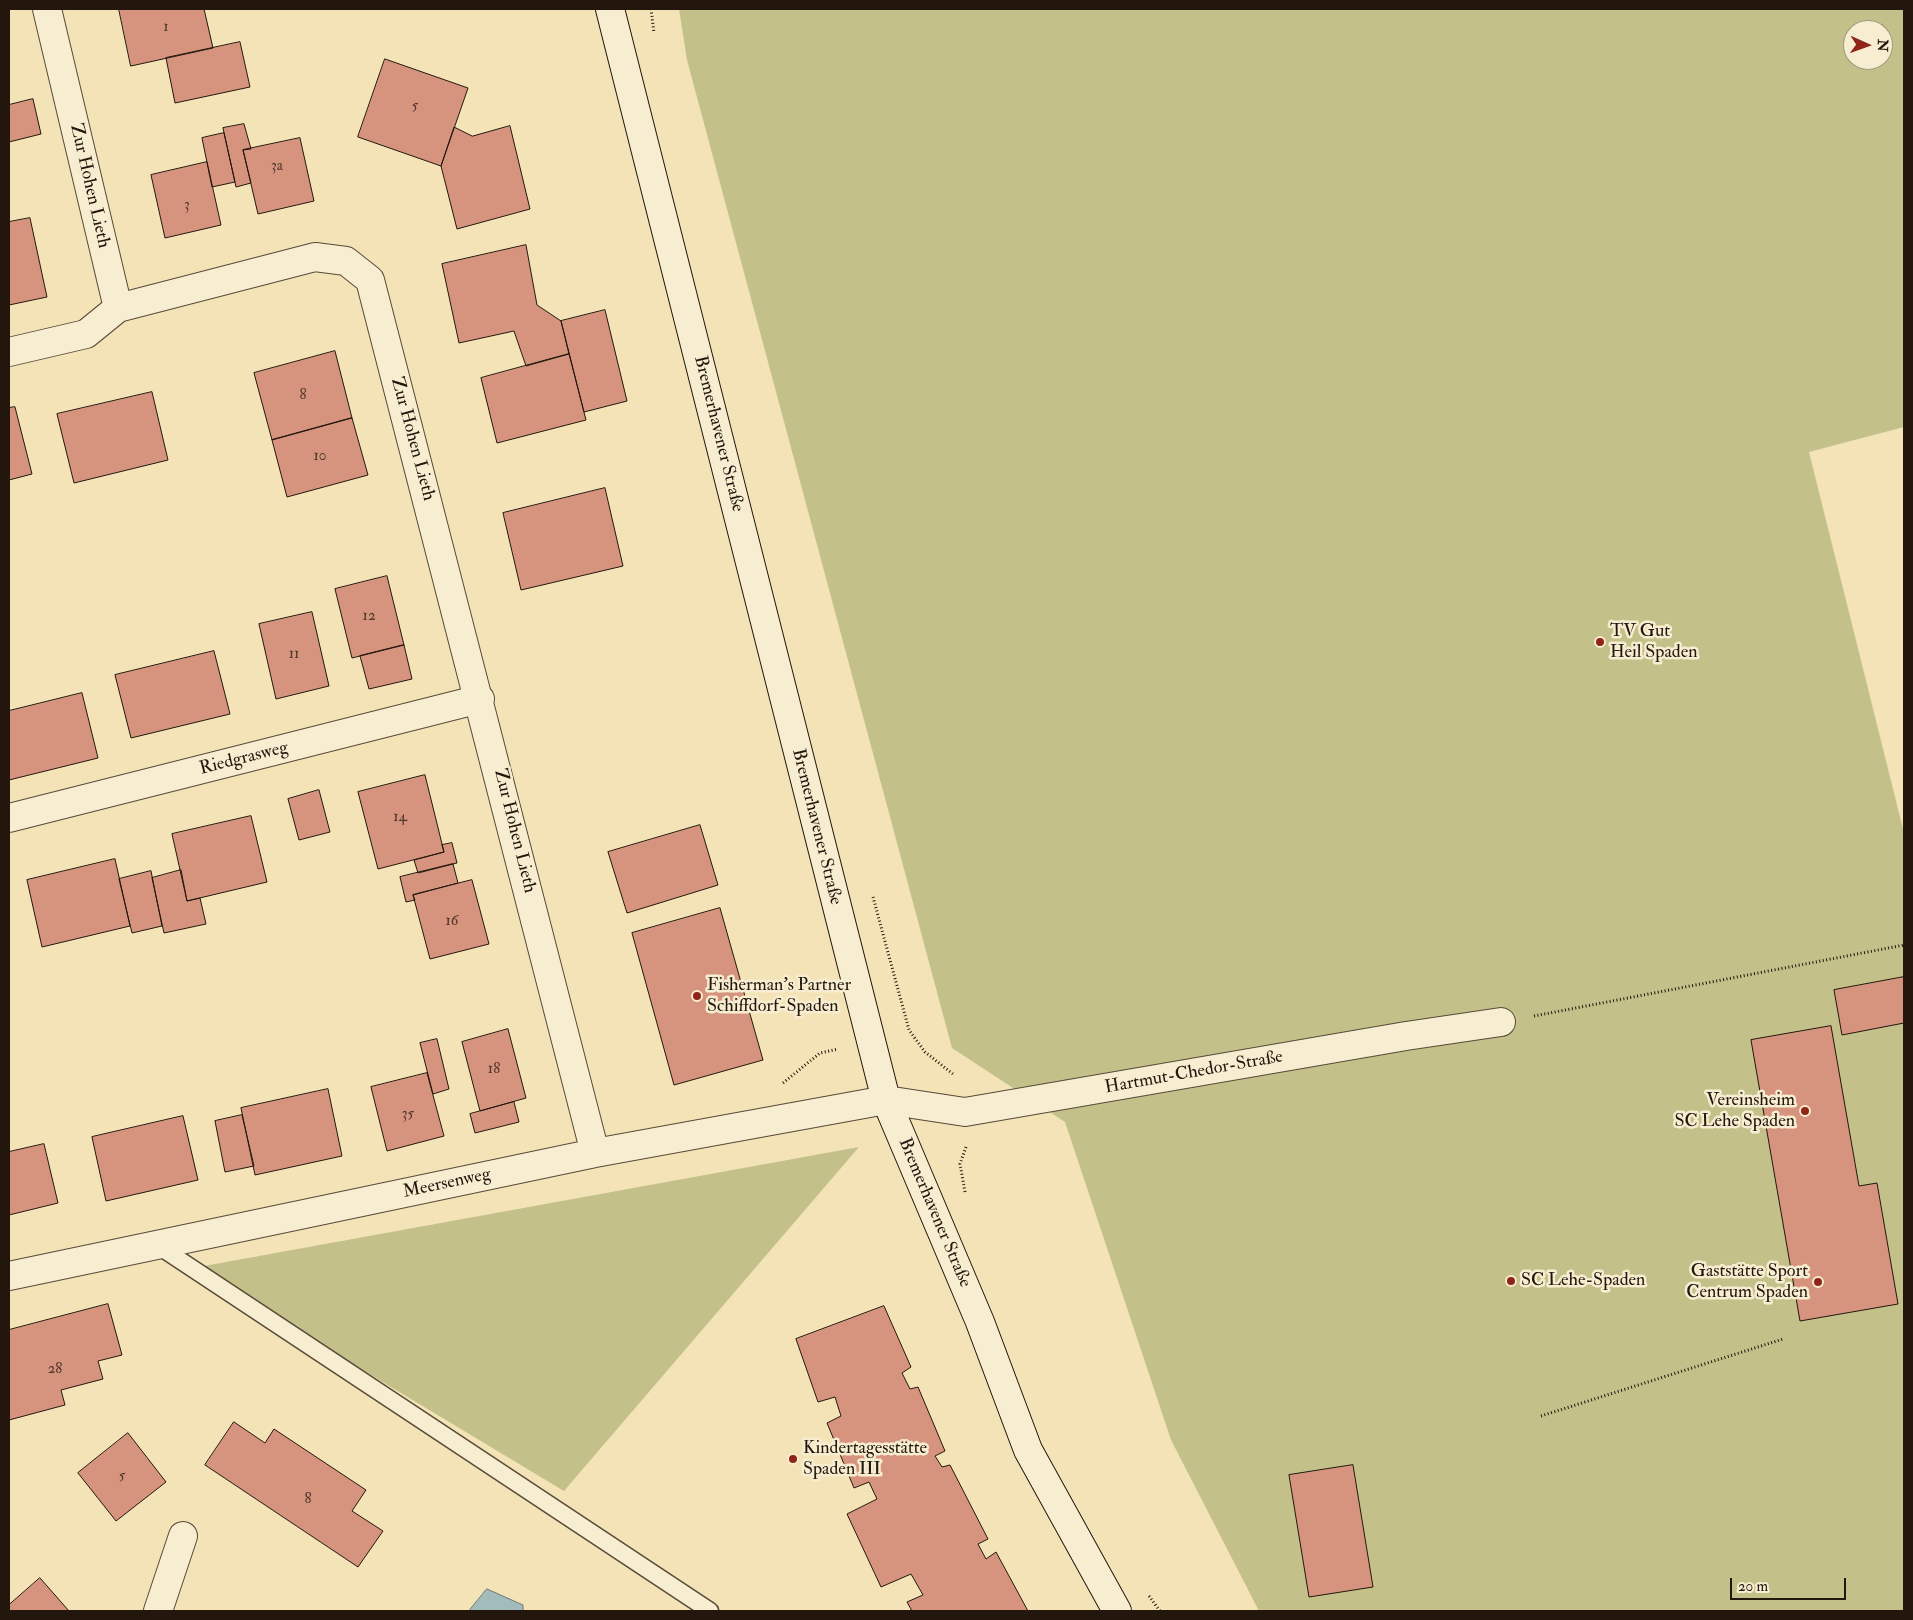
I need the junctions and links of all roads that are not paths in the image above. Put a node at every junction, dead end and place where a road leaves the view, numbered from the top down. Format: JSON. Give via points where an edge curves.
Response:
{"nodes":[{"id":1,"x":47,"y":9,"type":"edge"},
{"id":2,"x":610,"y":9,"type":"edge"},
{"id":3,"x":118,"y":308,"type":"junction"},
{"id":4,"x":9,"y":352,"type":"edge"},
{"id":5,"x":480,"y":699,"type":"junction"},
{"id":6,"x":9,"y":818,"type":"edge"},
{"id":7,"x":1501,"y":1022,"type":"road end"},
{"id":8,"x":886,"y":1100,"type":"junction"},
{"id":9,"x":595,"y":1153,"type":"junction"},
{"id":10,"x":156,"y":1245,"type":"junction"},
{"id":11,"x":9,"y":1276,"type":"edge"},
{"id":12,"x":183,"y":1536,"type":"dead end"},
{"id":13,"x":158,"y":1611,"type":"edge"},
{"id":14,"x":710,"y":1611,"type":"edge"},
{"id":15,"x":1117,"y":1611,"type":"edge"}],
"edges":[{"from":1,"to":3,"type":"street","name":"Zur Hohen Lieth"},
{"from":2,"to":8,"type":"street","name":"Bremerhavener Straße"},
{"from":3,"to":4,"type":"street","via":[[86,334]]},
{"from":3,"to":5,"type":"street","name":"Zur Hohen Lieth","via":[[315,257],[346,262],[370,280]]},
{"from":5,"to":6,"type":"street","name":"Riedgrasweg"},
{"from":5,"to":9,"type":"street","name":"Zur Hohen Lieth"},
{"from":7,"to":8,"type":"street","name":"Hartmut-Chedor-Straße","via":[[965,1112]]},
{"from":8,"to":9,"type":"street","name":"Meersenweg"},
{"from":8,"to":15,"type":"street","name":"Bremerhavener Straße","via":[[980,1322],[1028,1450]]},
{"from":9,"to":10,"type":"street","name":"Meersenweg"},
{"from":10,"to":11,"type":"street","name":"Meersenweg"},
{"from":10,"to":14,"type":"lane"},
{"from":12,"to":13,"type":"street"}]}
